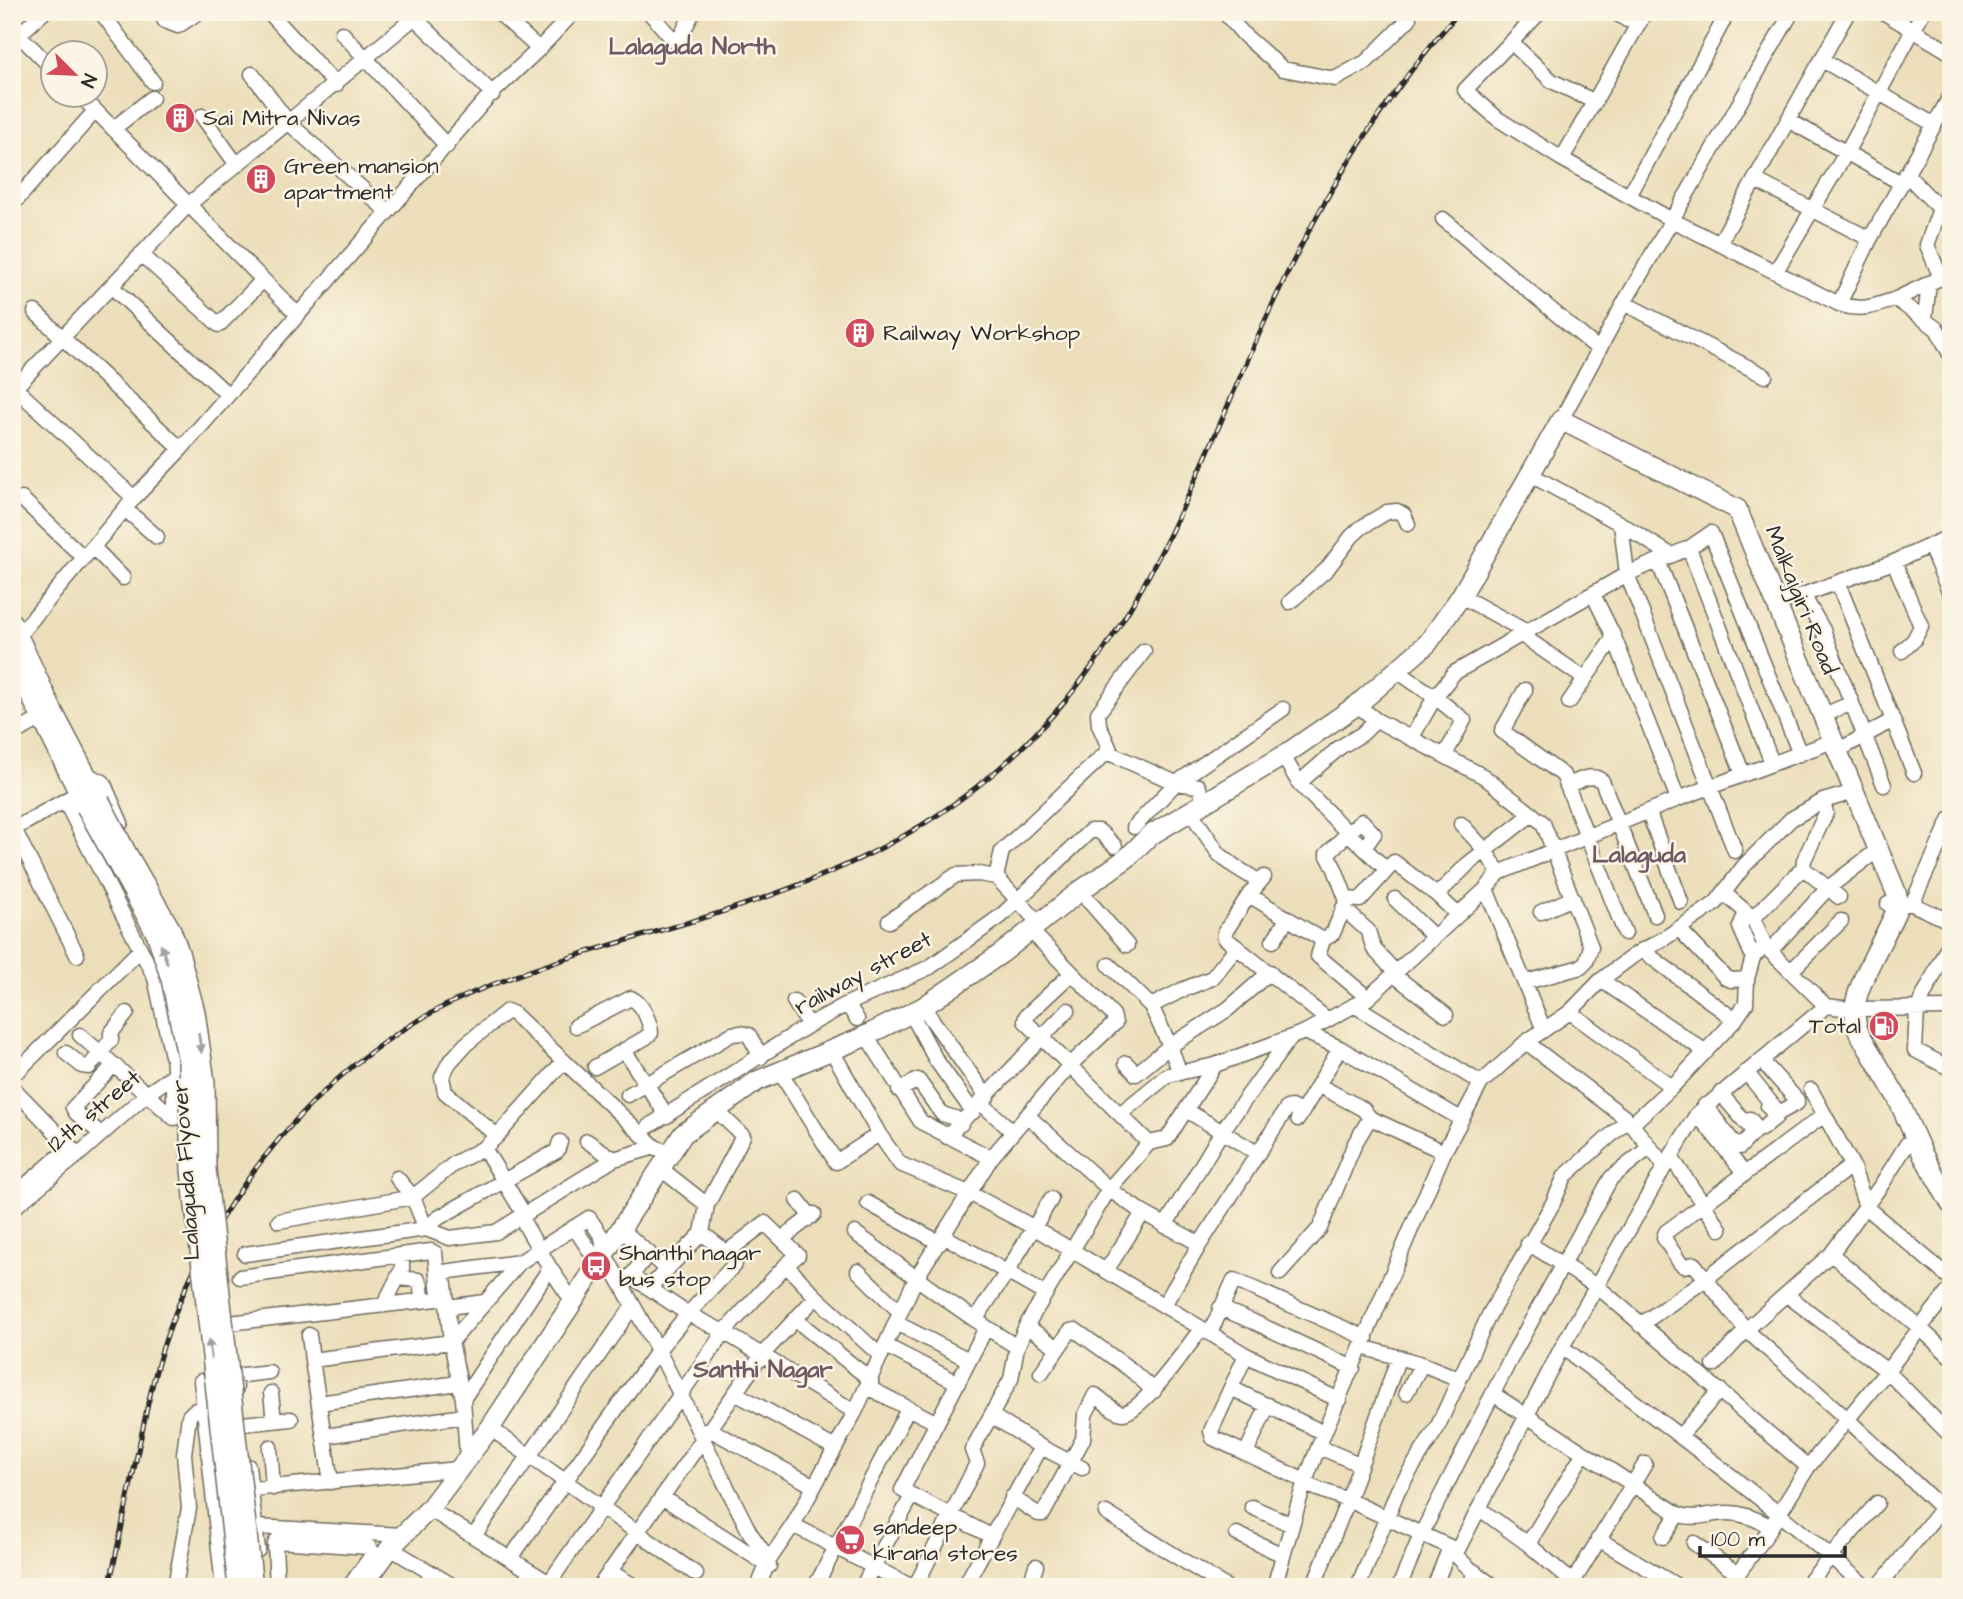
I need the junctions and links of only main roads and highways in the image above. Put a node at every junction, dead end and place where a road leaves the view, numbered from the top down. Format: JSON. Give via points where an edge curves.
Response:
{"nodes":[{"id":1,"x":15,"y":630,"type":"edge"},
{"id":2,"x":12,"y":658,"type":"edge"},
{"id":3,"x":82,"y":800,"type":"junction"},
{"id":4,"x":1841,"y":1007,"type":"junction"},
{"id":5,"x":1951,"y":1204,"type":"edge"},
{"id":6,"x":1951,"y":1219,"type":"edge"},
{"id":7,"x":238,"y":1587,"type":"edge"},
{"id":8,"x":253,"y":1587,"type":"edge"},
{"id":9,"x":362,"y":1587,"type":"edge"}],
"edges":[{"from":1,"to":3,"type":"main road","name":"Lalaguda Flyover","via":[[85,774]]},
{"from":2,"to":3,"type":"main road"},
{"from":7,"to":3,"type":"main road","name":"Lalaguda Flyover","one_way":true,"bridge":true,"via":[[191,1170],[190,1083],[180,1015],[157,935]]},
{"from":3,"to":8,"type":"main road","name":"Lalaguda Flyover","one_way":true,"bridge":true,"via":[[126,852],[171,930],[195,1013],[205,1082],[205,1169]]},
{"from":4,"to":5,"type":"main road","via":[[1855,1021]]},
{"from":4,"to":6,"type":"main road","via":[[1854,1045],[1935,1198]]},
{"from":4,"to":9,"type":"main road","name":"Malkajgiri Road","via":[[1861,987],[1899,901],[1737,509],[1561,420],[1461,596],[1428,643],[1357,705],[1283,755],[1198,800],[1002,953],[917,1010],[862,1027],[832,1051],[757,1081],[683,1134],[662,1156],[490,1427],[429,1509],[396,1542]]}]}
